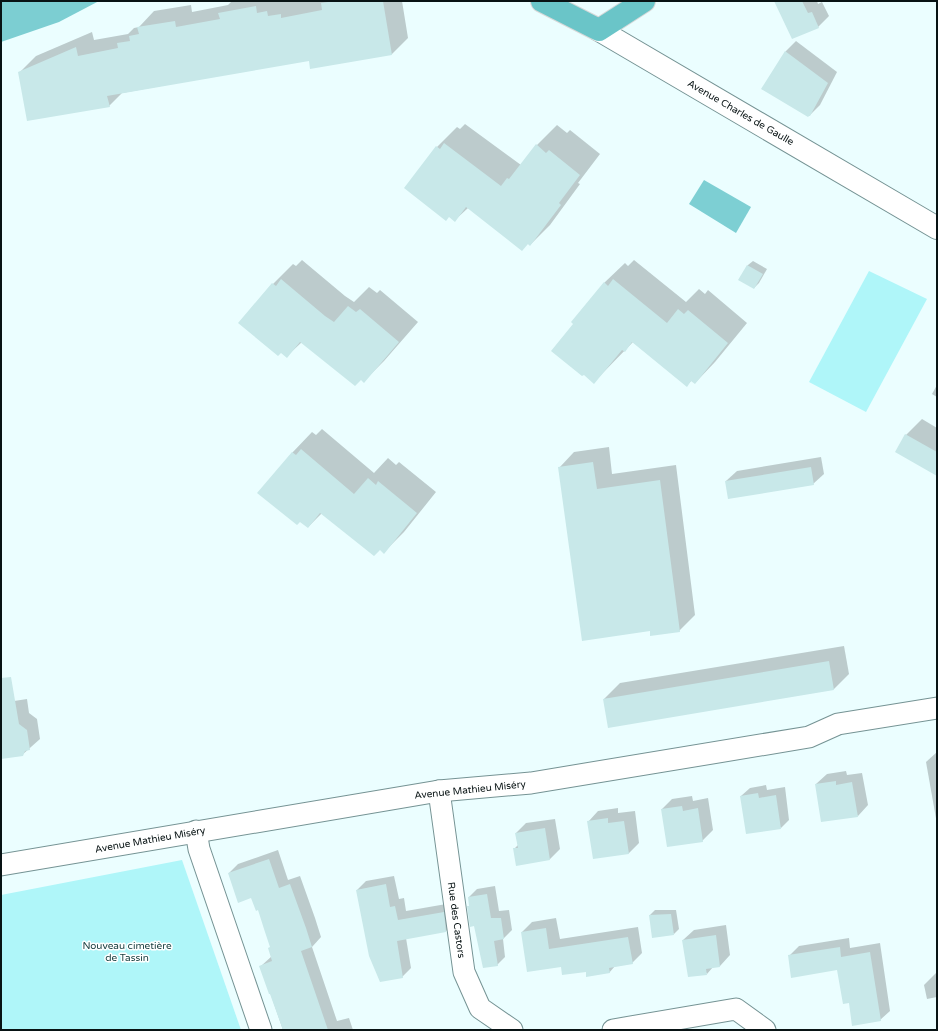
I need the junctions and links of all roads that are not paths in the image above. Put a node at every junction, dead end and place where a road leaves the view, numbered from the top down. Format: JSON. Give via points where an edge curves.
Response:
{"nodes":[{"id":1,"x":542,"y":1,"type":"edge"},
{"id":2,"x":644,"y":1,"type":"edge"},
{"id":3,"x":599,"y":30,"type":"junction"},
{"id":4,"x":937,"y":228,"type":"edge"},
{"id":5,"x":937,"y":708,"type":"edge"},
{"id":6,"x":439,"y":791,"type":"junction"},
{"id":7,"x":196,"y":831,"type":"junction"},
{"id":8,"x":1,"y":865,"type":"edge"},
{"id":9,"x":261,"y":1030,"type":"edge"},
{"id":10,"x":512,"y":1030,"type":"edge"},
{"id":11,"x":613,"y":1030,"type":"edge"},
{"id":12,"x":765,"y":1030,"type":"edge"}],
"edges":[{"from":1,"to":3,"type":"main road","name":"Avenue Charles de Gaulle"},
{"from":2,"to":3,"type":"main road"},
{"from":3,"to":4,"type":"main road","name":"Avenue Charles de Gaulle"},
{"from":5,"to":6,"type":"street","name":"Avenue Mathieu Miséry","via":[[838,724],[809,738],[532,783]]},
{"from":6,"to":7,"type":"street","name":"Avenue Mathieu Miséry"},
{"from":6,"to":10,"type":"street","name":"Rue des Castors","via":[[464,972],[480,1008]]},
{"from":7,"to":8,"type":"street","name":"Avenue Mathieu Miséry"},
{"from":7,"to":9,"type":"street","via":[[199,849]]},
{"from":11,"to":12,"type":"street","via":[[736,1009]]}]}
